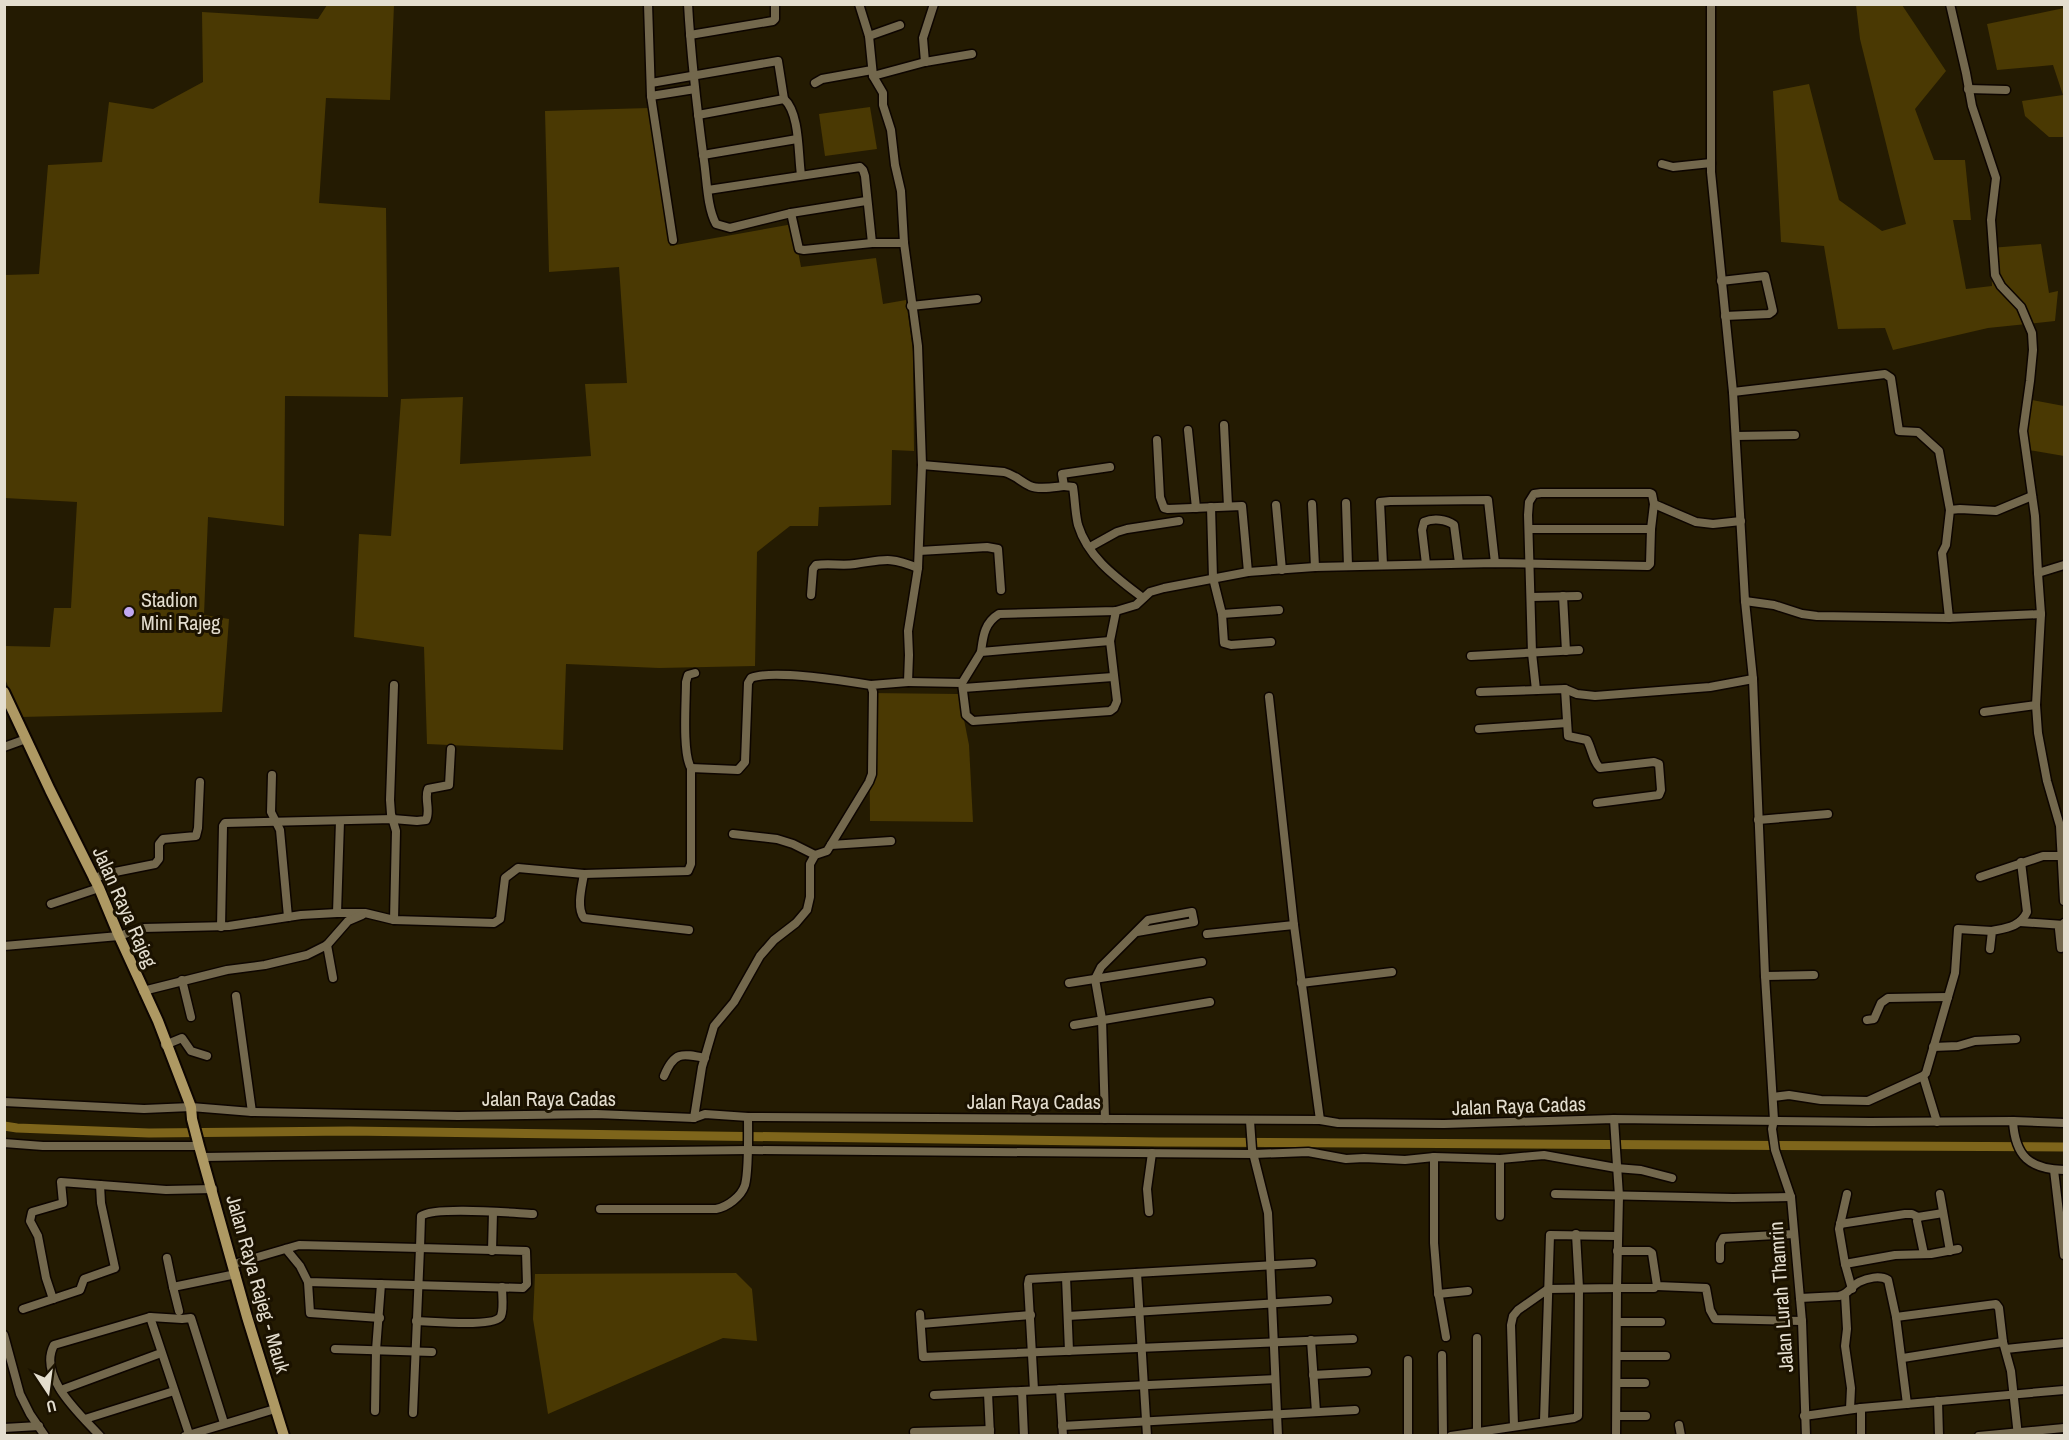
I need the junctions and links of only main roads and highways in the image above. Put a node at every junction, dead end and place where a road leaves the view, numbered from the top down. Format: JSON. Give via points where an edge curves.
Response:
{"nodes":[{"id":1,"x":4,"y":692,"type":"edge"},
{"id":2,"x":199,"y":1144,"type":"joint"},
{"id":3,"x":284,"y":1436,"type":"edge"}],
"edges":[{"from":1,"to":2,"type":"main road","name":"Jalan Raya Rajeg","via":[[158,1022],[192,1113]]},
{"from":2,"to":3,"type":"main road","name":"Jalan Raya Rajeg - Mauk"}]}
